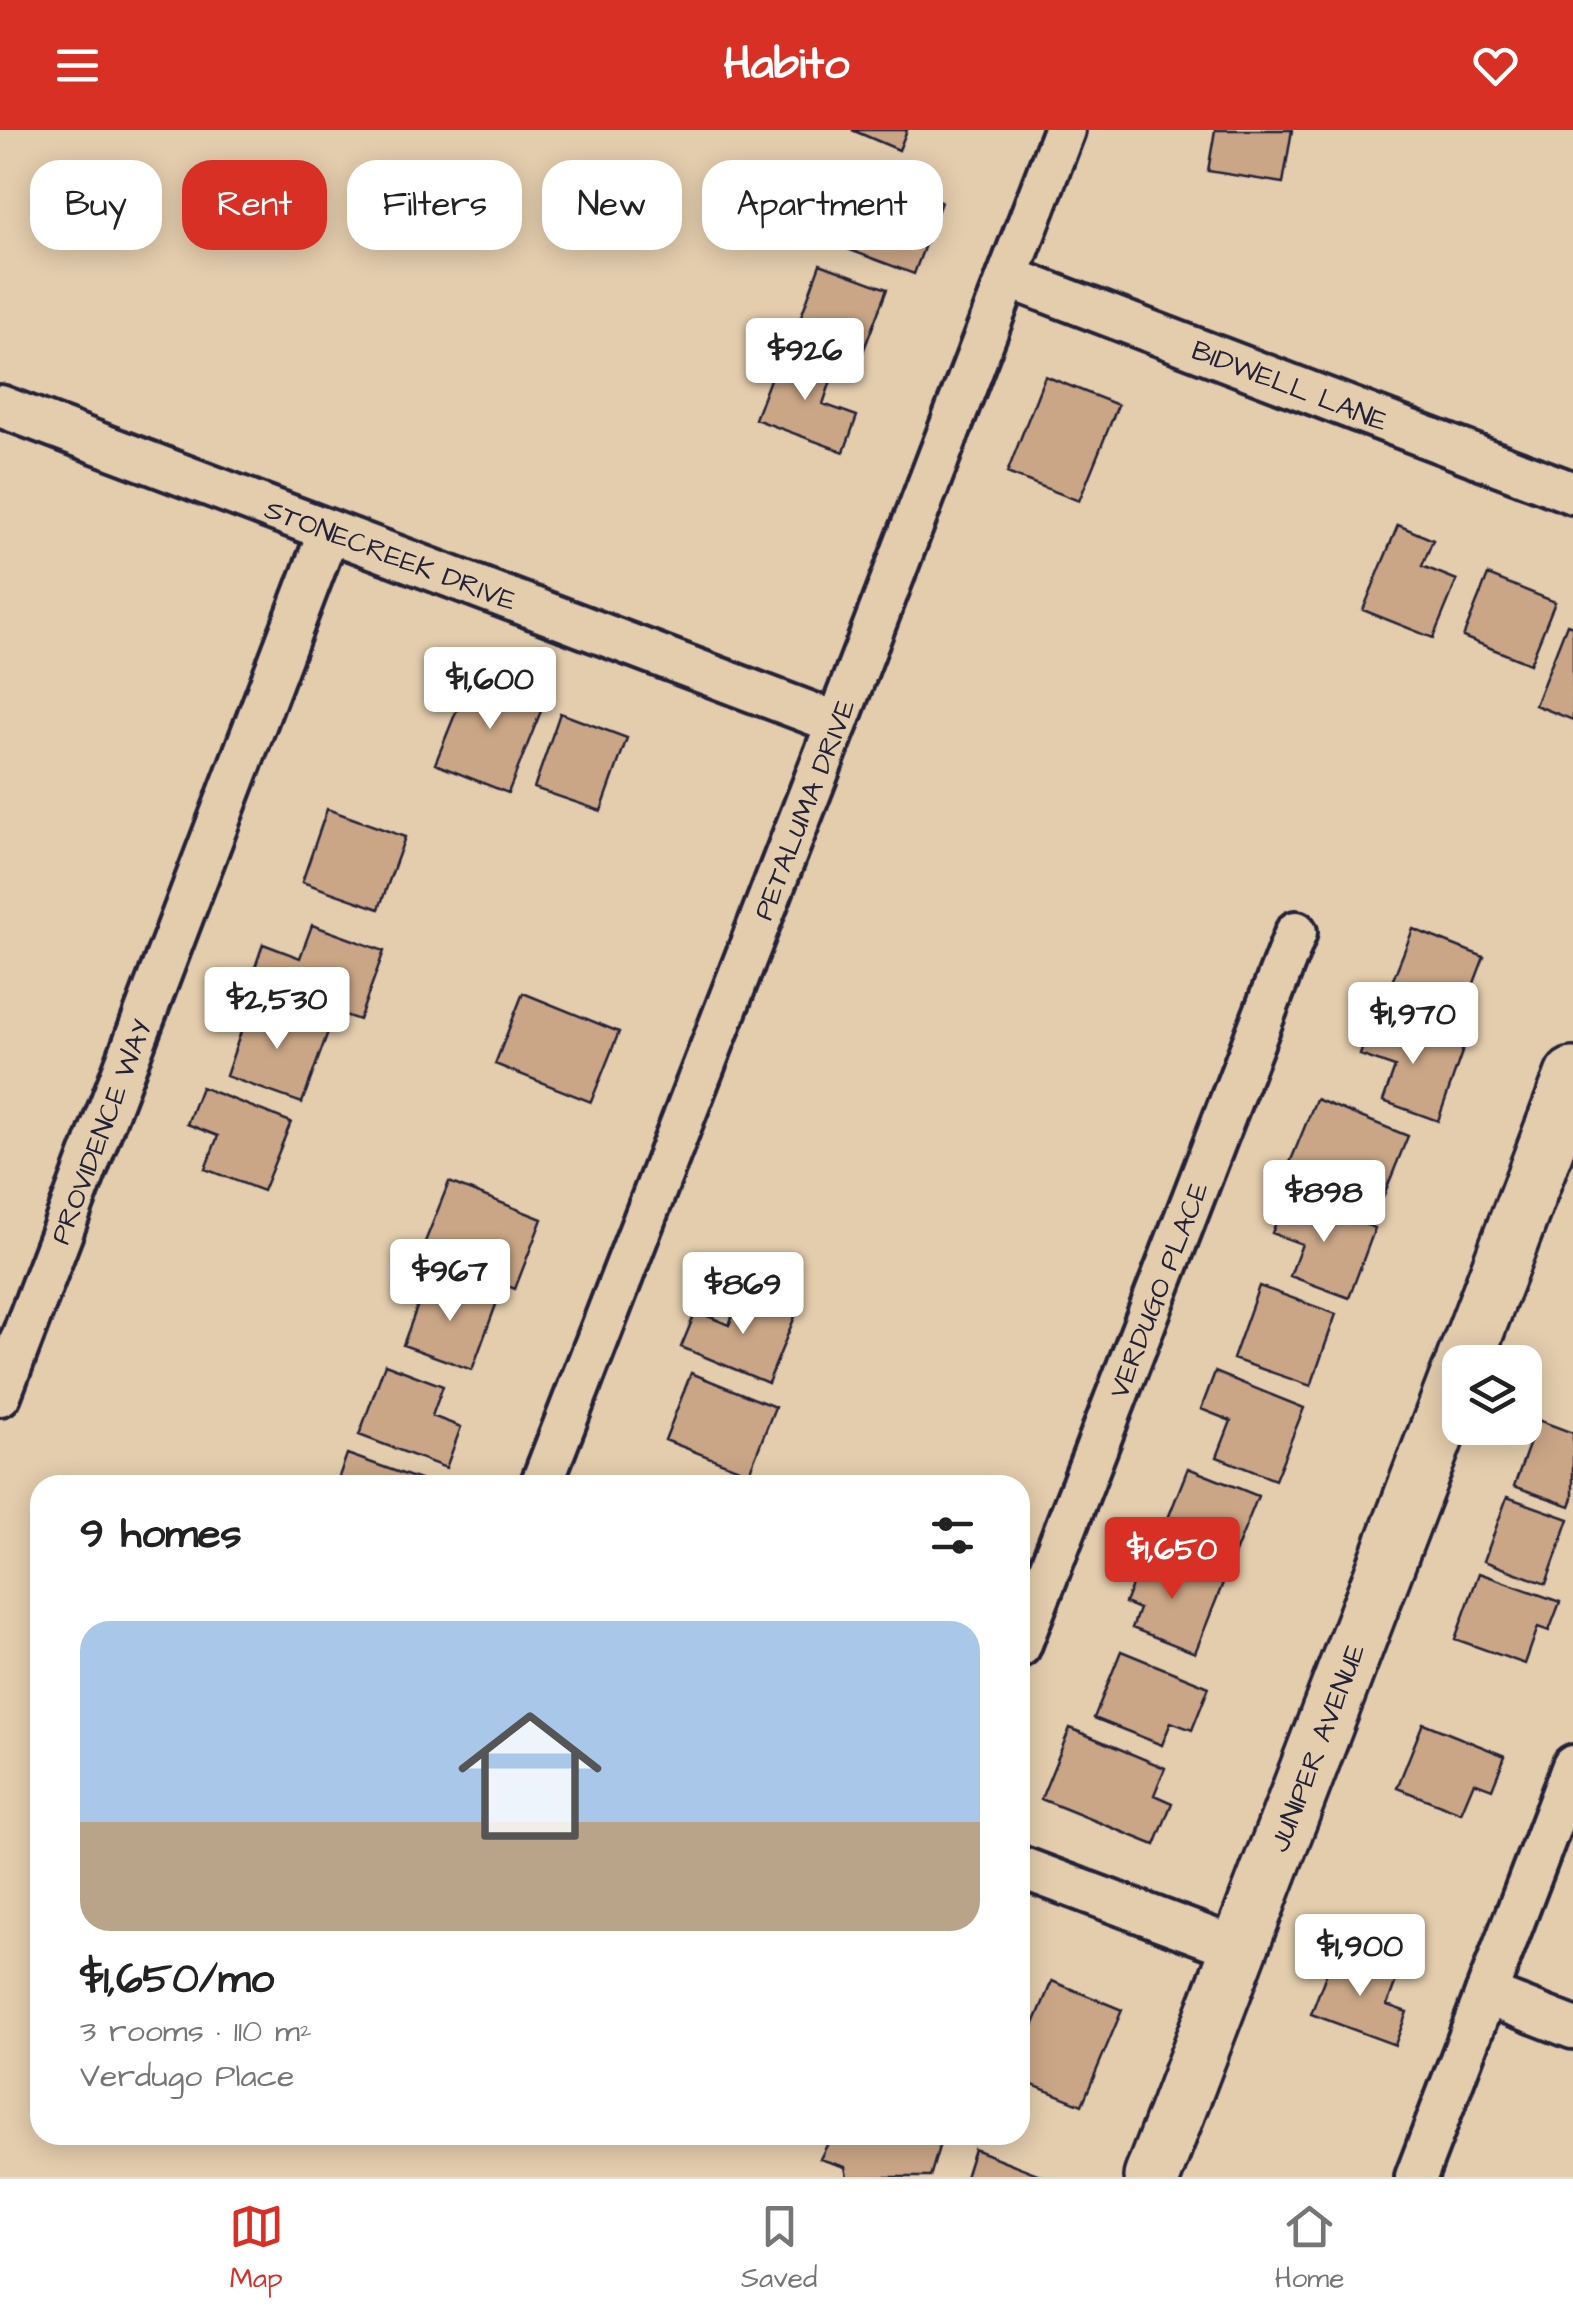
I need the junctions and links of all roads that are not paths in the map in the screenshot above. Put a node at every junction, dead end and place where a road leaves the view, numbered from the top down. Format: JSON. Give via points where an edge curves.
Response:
{"nodes":[{"id":1,"x":1064,"y":130,"type":"edge"},
{"id":2,"x":1008,"y":277,"type":"junction"},
{"id":3,"x":0,"y":406,"type":"edge"},
{"id":4,"x":1573,"y":493,"type":"edge"},
{"id":5,"x":329,"y":531,"type":"junction"},
{"id":6,"x":837,"y":723,"type":"junction"},
{"id":7,"x":1296,"y":932,"type":"dead end"},
{"id":8,"x":1573,"y":1076,"type":"edge"},
{"id":9,"x":1559,"y":1156,"type":"edge"},
{"id":10,"x":1472,"y":1345,"type":"edge"},
{"id":11,"x":0,"y":1395,"type":"edge"},
{"id":12,"x":1442,"y":1419,"type":"edge"},
{"id":13,"x":545,"y":1475,"type":"edge"},
{"id":14,"x":1030,"y":1620,"type":"edge"},
{"id":15,"x":1573,"y":1766,"type":"edge"},
{"id":16,"x":1030,"y":1871,"type":"edge"},
{"id":17,"x":1240,"y":1949,"type":"junction"},
{"id":18,"x":1486,"y":1994,"type":"junction"},
{"id":19,"x":1573,"y":2028,"type":"edge"},
{"id":20,"x":1152,"y":2177,"type":"edge"},
{"id":21,"x":1416,"y":2177,"type":"edge"}],
"edges":[{"from":1,"to":2,"type":"street","name":"PETALUMA DRIVE"},
{"from":2,"to":4,"type":"street","name":"BIDWELL LANE"},
{"from":2,"to":6,"type":"street","name":"PETALUMA DRIVE"},
{"from":3,"to":5,"type":"street","name":"STONECREEK DRIVE"},
{"from":5,"to":6,"type":"street","name":"STONECREEK DRIVE"},
{"from":5,"to":11,"type":"street","name":"PROVIDENCE WAY"},
{"from":6,"to":13,"type":"street","name":"PETALUMA DRIVE"},
{"from":7,"to":14,"type":"street","name":"VERDUGO PLACE"},
{"from":8,"to":9,"type":"street"},
{"from":9,"to":10,"type":"street"},
{"from":12,"to":17,"type":"street","name":"JUNIPER AVENUE"},
{"from":15,"to":18,"type":"street"},
{"from":16,"to":17,"type":"street"},
{"from":17,"to":20,"type":"street","name":"JUNIPER AVENUE"},
{"from":18,"to":19,"type":"street"},
{"from":18,"to":21,"type":"street"}]}
